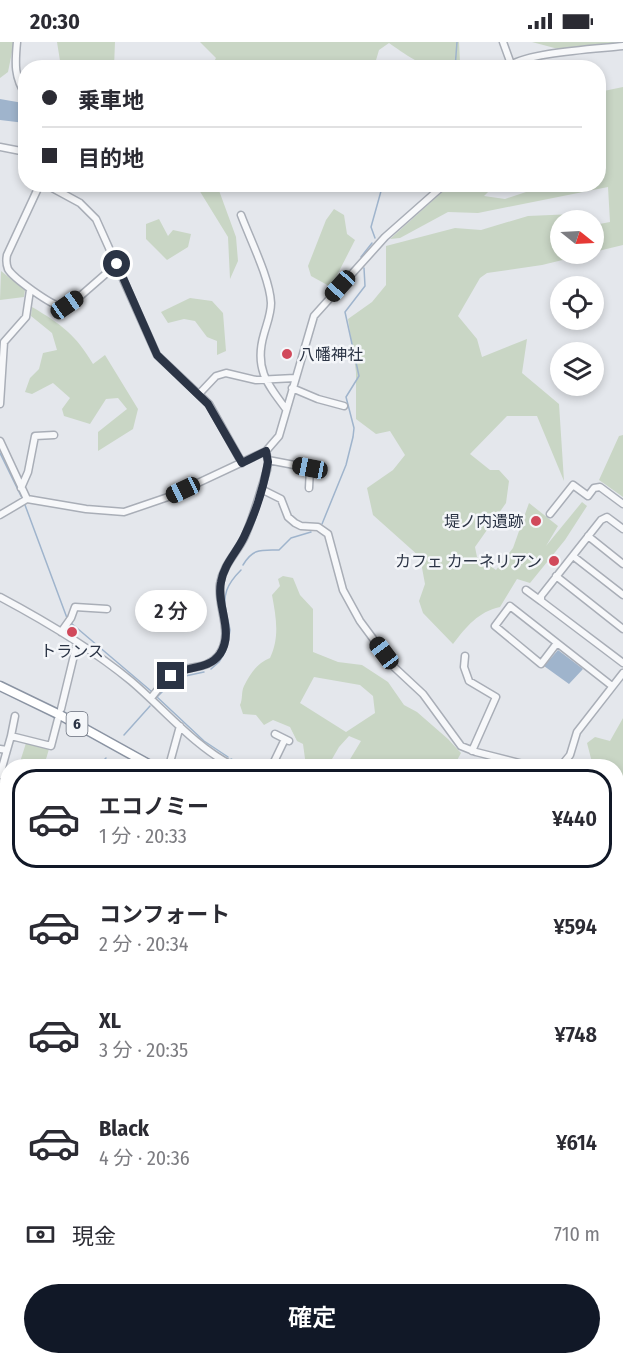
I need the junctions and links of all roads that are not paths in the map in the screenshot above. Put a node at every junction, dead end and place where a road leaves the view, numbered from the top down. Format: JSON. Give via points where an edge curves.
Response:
{"nodes":[{"id":1,"x":17,"y":42,"type":"edge"},
{"id":2,"x":503,"y":42,"type":"edge"},
{"id":3,"x":623,"y":46,"type":"edge"},
{"id":4,"x":507,"y":60,"type":"edge"},
{"id":5,"x":528,"y":60,"type":"edge"},
{"id":6,"x":18,"y":85,"type":"edge"},
{"id":7,"x":0,"y":147,"type":"edge"},
{"id":8,"x":18,"y":151,"type":"edge"},
{"id":9,"x":36,"y":192,"type":"edge"},
{"id":10,"x":61,"y":192,"type":"edge"},
{"id":11,"x":436,"y":192,"type":"edge"},
{"id":12,"x":241,"y":215,"type":"dead end"},
{"id":13,"x":117,"y":264,"type":"junction"},
{"id":14,"x":30,"y":290,"type":"junction"},
{"id":15,"x":2,"y":341,"type":"edge"},
{"id":16,"x":1,"y":363,"type":"edge"},
{"id":17,"x":295,"y":378,"type":"junction"},
{"id":18,"x":266,"y":380,"type":"junction"},
{"id":19,"x":292,"y":388,"type":"junction"},
{"id":20,"x":199,"y":394,"type":"junction"},
{"id":21,"x":0,"y":404,"type":"edge"},
{"id":22,"x":345,"y":406,"type":"dead end"},
{"id":23,"x":286,"y":409,"type":"junction"},
{"id":24,"x":54,"y":435,"type":"dead end"},
{"id":25,"x":0,"y":441,"type":"edge"},
{"id":26,"x":266,"y":451,"type":"junction"},
{"id":27,"x":268,"y":460,"type":"junction"},
{"id":28,"x":242,"y":463,"type":"junction"},
{"id":29,"x":21,"y":488,"type":"junction"},
{"id":30,"x":309,"y":488,"type":"dead end"},
{"id":31,"x":261,"y":489,"type":"junction"},
{"id":32,"x":27,"y":499,"type":"junction"},
{"id":33,"x":623,"y":504,"type":"edge"},
{"id":34,"x":550,"y":514,"type":"dead end"},
{"id":35,"x":0,"y":515,"type":"edge"},
{"id":36,"x":623,"y":530,"type":"edge"},
{"id":37,"x":588,"y":536,"type":"junction"},
{"id":38,"x":573,"y":556,"type":"junction"},
{"id":39,"x":623,"y":564,"type":"edge"},
{"id":40,"x":556,"y":576,"type":"junction"},
{"id":41,"x":526,"y":590,"type":"dead end"},
{"id":42,"x":623,"y":595,"type":"edge"},
{"id":43,"x":0,"y":597,"type":"edge"},
{"id":44,"x":541,"y":601,"type":"junction"},
{"id":45,"x":107,"y":609,"type":"dead end"},
{"id":46,"x":623,"y":629,"type":"edge"},
{"id":47,"x":61,"y":632,"type":"junction"},
{"id":48,"x":77,"y":643,"type":"junction"},
{"id":49,"x":557,"y":644,"type":"junction"},
{"id":50,"x":465,"y":656,"type":"dead end"},
{"id":51,"x":623,"y":663,"type":"edge"},
{"id":52,"x":623,"y":673,"type":"edge"},
{"id":53,"x":612,"y":686,"type":"junction"},
{"id":54,"x":0,"y":687,"type":"edge"},
{"id":55,"x":150,"y":698,"type":"junction"},
{"id":56,"x":61,"y":710,"type":"dead end"},
{"id":57,"x":15,"y":716,"type":"dead end"},
{"id":58,"x":58,"y":719,"type":"dead end"},
{"id":59,"x":180,"y":726,"type":"junction"},
{"id":60,"x":275,"y":734,"type":"dead end"},
{"id":61,"x":11,"y":736,"type":"junction"},
{"id":62,"x":4,"y":749,"type":"edge"},
{"id":63,"x":472,"y":751,"type":"junction"},
{"id":64,"x":139,"y":759,"type":"edge"},
{"id":65,"x":171,"y":759,"type":"edge"},
{"id":66,"x":221,"y":759,"type":"edge"},
{"id":67,"x":276,"y":759,"type":"edge"},
{"id":68,"x":503,"y":759,"type":"edge"},
{"id":69,"x":567,"y":759,"type":"edge"}],
"edges":[{"from":1,"to":6,"type":"street","via":[[14,69]]},
{"from":2,"to":4,"type":"street"},
{"from":3,"to":5,"type":"street"},
{"from":7,"to":8,"type":"street"},
{"from":9,"to":14,"type":"street","via":[[6,259],[10,272]]},
{"from":10,"to":13,"type":"street","via":[[88,210],[103,230]]},
{"from":11,"to":17,"type":"street","via":[[385,237],[314,316]]},
{"from":12,"to":18,"type":"street","via":[[269,288],[270,317],[260,357]]},
{"from":13,"to":14,"type":"street","via":[[62,307]]},
{"from":13,"to":20,"type":"street","via":[[157,355]]},
{"from":14,"to":15,"type":"street","via":[[26,317]]},
{"from":15,"to":16,"type":"street"},
{"from":16,"to":21,"type":"street"},
{"from":17,"to":18,"type":"street"},
{"from":17,"to":19,"type":"street"},
{"from":18,"to":20,"type":"street","via":[[226,373],[216,376]]},
{"from":18,"to":23,"type":"street"},
{"from":19,"to":22,"type":"street"},
{"from":19,"to":23,"type":"street"},
{"from":20,"to":28,"type":"street"},
{"from":23,"to":26,"type":"street","via":[[279,436]]},
{"from":24,"to":29,"type":"street","via":[[35,436]]},
{"from":25,"to":29,"type":"street"},
{"from":26,"to":27,"type":"street"},
{"from":26,"to":28,"type":"street"},
{"from":27,"to":30,"type":"street","via":[[310,468]]},
{"from":27,"to":31,"type":"street"},
{"from":28,"to":32,"type":"street","via":[[168,497],[124,512]]},
{"from":29,"to":32,"type":"street"},
{"from":31,"to":55,"type":"street","via":[[244,538],[222,577],[220,598],[226,631],[220,654],[208,664],[175,673]]},
{"from":31,"to":63,"type":"street","via":[[281,499],[295,524],[318,527],[328,534],[343,590],[360,621],[393,667],[423,694],[456,740]]},
{"from":32,"to":35,"type":"street"},
{"from":33,"to":34,"type":"street","via":[[600,487],[588,496],[573,485]]},
{"from":36,"to":37,"type":"street","via":[[604,517]]},
{"from":37,"to":38,"type":"street"},
{"from":37,"to":39,"type":"street"},
{"from":38,"to":40,"type":"street"},
{"from":38,"to":42,"type":"street"},
{"from":40,"to":44,"type":"street"},
{"from":40,"to":46,"type":"street"},
{"from":41,"to":44,"type":"street"},
{"from":43,"to":47,"type":"street"},
{"from":44,"to":51,"type":"street"},
{"from":45,"to":47,"type":"street","via":[[75,607]]},
{"from":47,"to":48,"type":"street"},
{"from":48,"to":55,"type":"street"},
{"from":48,"to":56,"type":"street"},
{"from":49,"to":49,"type":"street","via":[[510,606],[495,626],[541,664]]},
{"from":49,"to":53,"type":"street"},
{"from":50,"to":63,"type":"street","via":[[469,681],[496,697]]},
{"from":52,"to":53,"type":"street"},
{"from":53,"to":69,"type":"street","via":[[577,732]]},
{"from":54,"to":64,"type":"highway","number":"6"},
{"from":55,"to":59,"type":"street"},
{"from":57,"to":61,"type":"street"},
{"from":58,"to":61,"type":"street","via":[[51,746]]},
{"from":59,"to":65,"type":"street"},
{"from":59,"to":66,"type":"street"},
{"from":60,"to":67,"type":"street","via":[[287,740]]},
{"from":61,"to":62,"type":"street"},
{"from":63,"to":68,"type":"street"}]}
